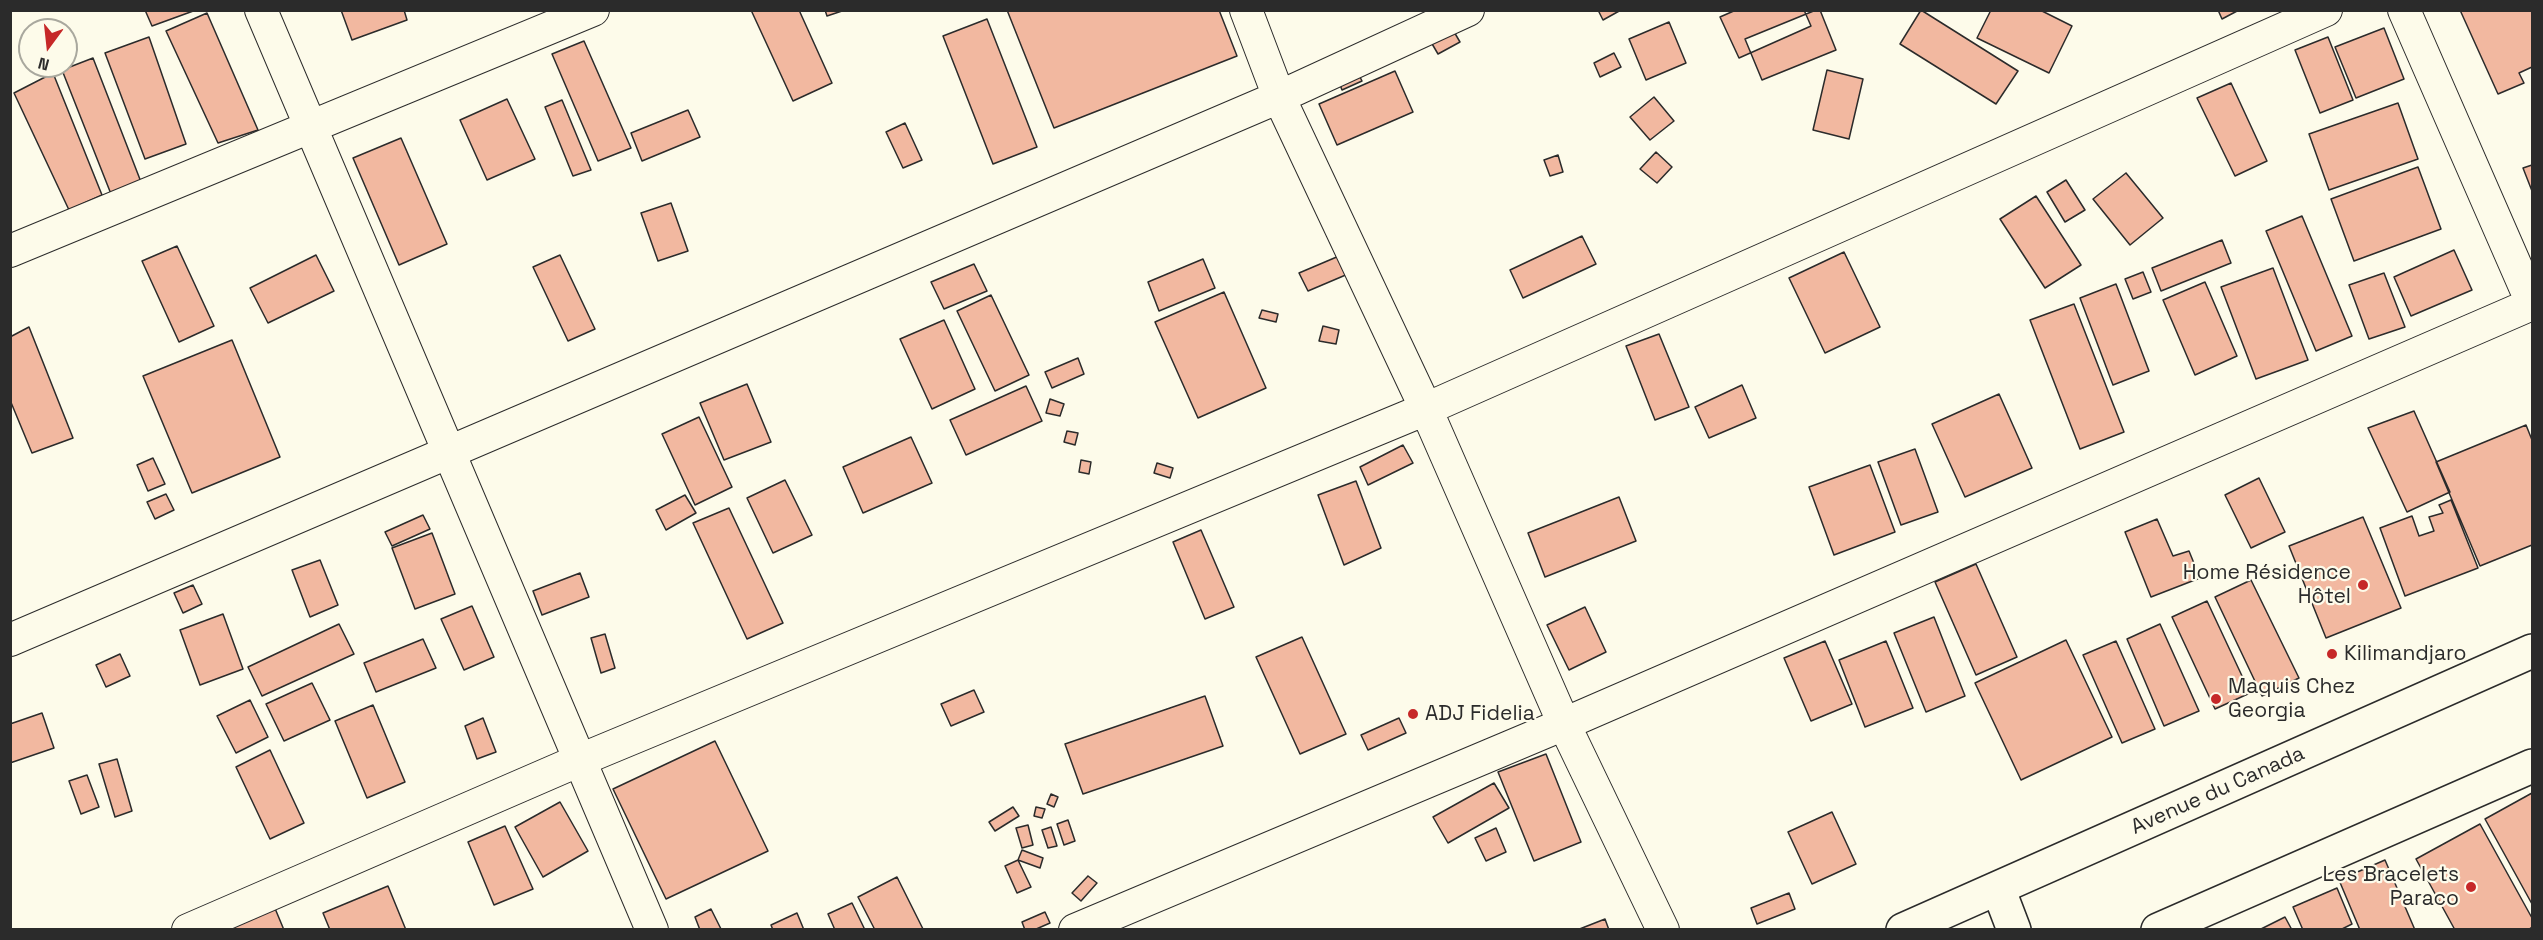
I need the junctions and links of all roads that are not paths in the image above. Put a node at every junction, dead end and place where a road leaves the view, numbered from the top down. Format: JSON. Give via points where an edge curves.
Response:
{"nodes":[{"id":1,"x":261,"y":10,"type":"edge"},
{"id":2,"x":593,"y":10,"type":"edge"},
{"id":3,"x":1246,"y":10,"type":"edge"},
{"id":4,"x":1468,"y":10,"type":"edge"},
{"id":5,"x":2326,"y":10,"type":"edge"},
{"id":6,"x":2404,"y":10,"type":"edge"},
{"id":7,"x":1279,"y":97,"type":"junction"},
{"id":8,"x":310,"y":126,"type":"junction"},
{"id":9,"x":10,"y":251,"type":"edge"},
{"id":10,"x":2532,"y":304,"type":"edge"},
{"id":11,"x":1426,"y":409,"type":"junction"},
{"id":12,"x":449,"y":452,"type":"junction"},
{"id":13,"x":10,"y":639,"type":"edge"},
{"id":14,"x":2532,"y":651,"type":"edge"},
{"id":15,"x":1564,"y":724,"type":"junction"},
{"id":16,"x":580,"y":760,"type":"junction"},
{"id":17,"x":2532,"y":766,"type":"edge"},
{"id":18,"x":1998,"y":888,"type":"junction"},
{"id":19,"x":188,"y":930,"type":"edge"},
{"id":20,"x":652,"y":930,"type":"edge"},
{"id":21,"x":1075,"y":930,"type":"edge"},
{"id":22,"x":1663,"y":930,"type":"edge"},
{"id":23,"x":1903,"y":930,"type":"edge"},
{"id":24,"x":2014,"y":930,"type":"edge"},
{"id":25,"x":2158,"y":930,"type":"edge"}],
"edges":[{"from":1,"to":8,"type":"street"},
{"from":2,"to":8,"type":"street"},
{"from":3,"to":7,"type":"street"},
{"from":4,"to":7,"type":"street"},
{"from":5,"to":11,"type":"street"},
{"from":6,"to":10,"type":"street"},
{"from":7,"to":11,"type":"street"},
{"from":7,"to":12,"type":"street"},
{"from":8,"to":9,"type":"street"},
{"from":8,"to":12,"type":"street"},
{"from":10,"to":15,"type":"street"},
{"from":11,"to":15,"type":"street"},
{"from":11,"to":16,"type":"street"},
{"from":12,"to":13,"type":"street"},
{"from":12,"to":16,"type":"street"},
{"from":14,"to":18,"type":"main road","name":"Avenue du Canada"},
{"from":15,"to":21,"type":"street"},
{"from":15,"to":22,"type":"street"},
{"from":16,"to":19,"type":"street"},
{"from":16,"to":20,"type":"street"},
{"from":17,"to":25,"type":"main road"},
{"from":18,"to":23,"type":"main road","name":"Avenue du Canada"},
{"from":18,"to":24,"type":"main road"}]}
